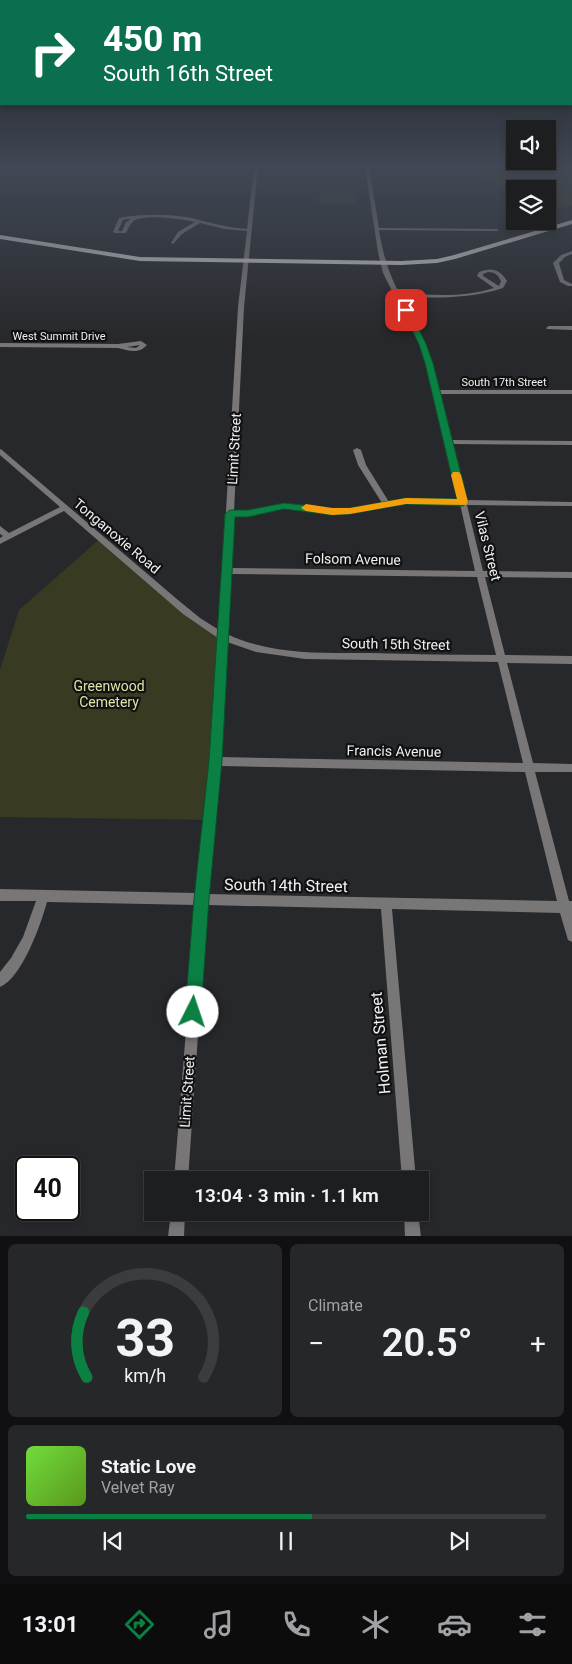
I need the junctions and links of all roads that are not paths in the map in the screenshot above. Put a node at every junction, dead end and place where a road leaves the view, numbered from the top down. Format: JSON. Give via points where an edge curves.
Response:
{"nodes":[{"id":1,"x":194,"y":225,"type":"edge"},
{"id":2,"x":209,"y":225,"type":"edge"},
{"id":3,"x":249,"y":225,"type":"edge"},
{"id":4,"x":376,"y":225,"type":"edge"},
{"id":5,"x":563,"y":225,"type":"edge"},
{"id":6,"x":249,"y":229,"type":"junction"},
{"id":7,"x":377,"y":229,"type":"junction"},
{"id":8,"x":498,"y":230,"type":"dead end"},
{"id":9,"x":0,"y":237,"type":"edge"},
{"id":10,"x":173,"y":243,"type":"dead end"},
{"id":11,"x":572,"y":252,"type":"edge"},
{"id":12,"x":246,"y":262,"type":"junction"},
{"id":13,"x":383,"y":263,"type":"junction"},
{"id":14,"x":570,"y":285,"type":"dead end"},
{"id":15,"x":498,"y":288,"type":"junction"},
{"id":16,"x":397,"y":295,"type":"junction"},
{"id":17,"x":549,"y":328,"type":"dead end"},
{"id":18,"x":572,"y":328,"type":"edge"},
{"id":19,"x":0,"y":345,"type":"edge"},
{"id":20,"x":118,"y":346,"type":"dead end"},
{"id":21,"x":437,"y":392,"type":"junction"},
{"id":22,"x":572,"y":392,"type":"edge"},
{"id":23,"x":448,"y":442,"type":"junction"},
{"id":24,"x":572,"y":443,"type":"edge"},
{"id":25,"x":357,"y":450,"type":"dead end"},
{"id":26,"x":0,"y":451,"type":"edge"},
{"id":27,"x":463,"y":502,"type":"junction"},
{"id":28,"x":386,"y":503,"type":"junction"},
{"id":29,"x":572,"y":504,"type":"edge"},
{"id":30,"x":64,"y":508,"type":"junction"},
{"id":31,"x":230,"y":514,"type":"junction"},
{"id":32,"x":0,"y":529,"type":"edge"},
{"id":33,"x":4,"y":539,"type":"edge"},
{"id":34,"x":226,"y":571,"type":"junction"},
{"id":35,"x":480,"y":574,"type":"junction"},
{"id":36,"x":572,"y":575,"type":"edge"},
{"id":37,"x":222,"y":636,"type":"junction"},
{"id":38,"x":502,"y":659,"type":"junction"},
{"id":39,"x":572,"y":660,"type":"edge"},
{"id":40,"x":216,"y":761,"type":"junction"},
{"id":41,"x":529,"y":767,"type":"junction"},
{"id":42,"x":572,"y":768,"type":"edge"},
{"id":43,"x":0,"y":896,"type":"edge"},
{"id":44,"x":43,"y":896,"type":"junction"},
{"id":45,"x":202,"y":899,"type":"junction"},
{"id":46,"x":386,"y":903,"type":"junction"},
{"id":47,"x":568,"y":907,"type":"edge"},
{"id":48,"x":572,"y":936,"type":"edge"},
{"id":49,"x":0,"y":981,"type":"edge"},
{"id":50,"x":181,"y":1171,"type":"edge"},
{"id":51,"x":408,"y":1171,"type":"edge"},
{"id":52,"x":177,"y":1221,"type":"edge"},
{"id":53,"x":413,"y":1221,"type":"edge"},
{"id":54,"x":176,"y":1236,"type":"edge"},
{"id":55,"x":414,"y":1236,"type":"edge"}],
"edges":[{"from":1,"to":10,"type":"street","via":[[175,237]]},
{"from":2,"to":6,"type":"street","via":[[224,229]]},
{"from":3,"to":6,"type":"street","name":"Limit Street"},
{"from":4,"to":7,"type":"street","name":"Vilas Street"},
{"from":5,"to":13,"type":"main road","via":[[455,257],[419,263]]},
{"from":6,"to":12,"type":"street","name":"Limit Street"},
{"from":7,"to":8,"type":"street"},
{"from":7,"to":13,"type":"street","name":"Vilas Street"},
{"from":9,"to":12,"type":"main road","via":[[122,257]]},
{"from":11,"to":14,"type":"street","via":[[556,263],[562,281]]},
{"from":12,"to":13,"type":"main road"},
{"from":12,"to":31,"type":"street","name":"Limit Street"},
{"from":13,"to":16,"type":"street","name":"Vilas Street"},
{"from":15,"to":15,"type":"street","via":[[504,284],[500,273],[488,270],[480,274]]},
{"from":15,"to":16,"type":"street","via":[[464,296]]},
{"from":16,"to":21,"type":"street","name":"Vilas Street","via":[[422,344]]},
{"from":17,"to":18,"type":"street"},
{"from":19,"to":20,"type":"street","name":"West Summit Drive"},
{"from":21,"to":22,"type":"street","name":"South 17th Street"},
{"from":21,"to":23,"type":"street","name":"Vilas Street"},
{"from":23,"to":24,"type":"street"},
{"from":23,"to":27,"type":"street","name":"Vilas Street"},
{"from":25,"to":28,"type":"street","via":[[359,464],[376,484]]},
{"from":26,"to":30,"type":"street","name":"Tonganoxie Road"},
{"from":27,"to":28,"type":"street"},
{"from":27,"to":29,"type":"street"},
{"from":27,"to":35,"type":"street","name":"Vilas Street"},
{"from":28,"to":31,"type":"street","via":[[350,511],[284,506]]},
{"from":30,"to":33,"type":"street"},
{"from":30,"to":37,"type":"street","name":"Tonganoxie Road","via":[[183,609]]},
{"from":31,"to":34,"type":"street","name":"Limit Street"},
{"from":32,"to":33,"type":"street"},
{"from":34,"to":35,"type":"street","name":"Folsom Avenue"},
{"from":34,"to":37,"type":"street","name":"Limit Street"},
{"from":35,"to":36,"type":"street","name":"Folsom Avenue"},
{"from":35,"to":38,"type":"street","name":"Vilas Street"},
{"from":37,"to":38,"type":"street","name":"South 15th Street","via":[[281,654]]},
{"from":37,"to":40,"type":"street","name":"Limit Street"},
{"from":38,"to":39,"type":"street","name":"South 15th Street"},
{"from":38,"to":41,"type":"street","name":"Vilas Street"},
{"from":40,"to":41,"type":"street","name":"Francis Avenue"},
{"from":40,"to":45,"type":"street","name":"Limit Street"},
{"from":41,"to":42,"type":"street","name":"Francis Avenue"},
{"from":41,"to":47,"type":"street","name":"Vilas Street"},
{"from":43,"to":44,"type":"street","name":"South 14th Street"},
{"from":44,"to":45,"type":"street","name":"South 14th Street"},
{"from":44,"to":49,"type":"street","via":[[37,921]]},
{"from":45,"to":46,"type":"street","name":"South 14th Street"},
{"from":45,"to":50,"type":"street","name":"Limit Street"},
{"from":46,"to":47,"type":"street","name":"South 14th Street"},
{"from":46,"to":51,"type":"street","name":"Holman Street"},
{"from":47,"to":48,"type":"street","name":"Vilas Street"},
{"from":52,"to":54,"type":"street"},
{"from":53,"to":55,"type":"street"}]}
